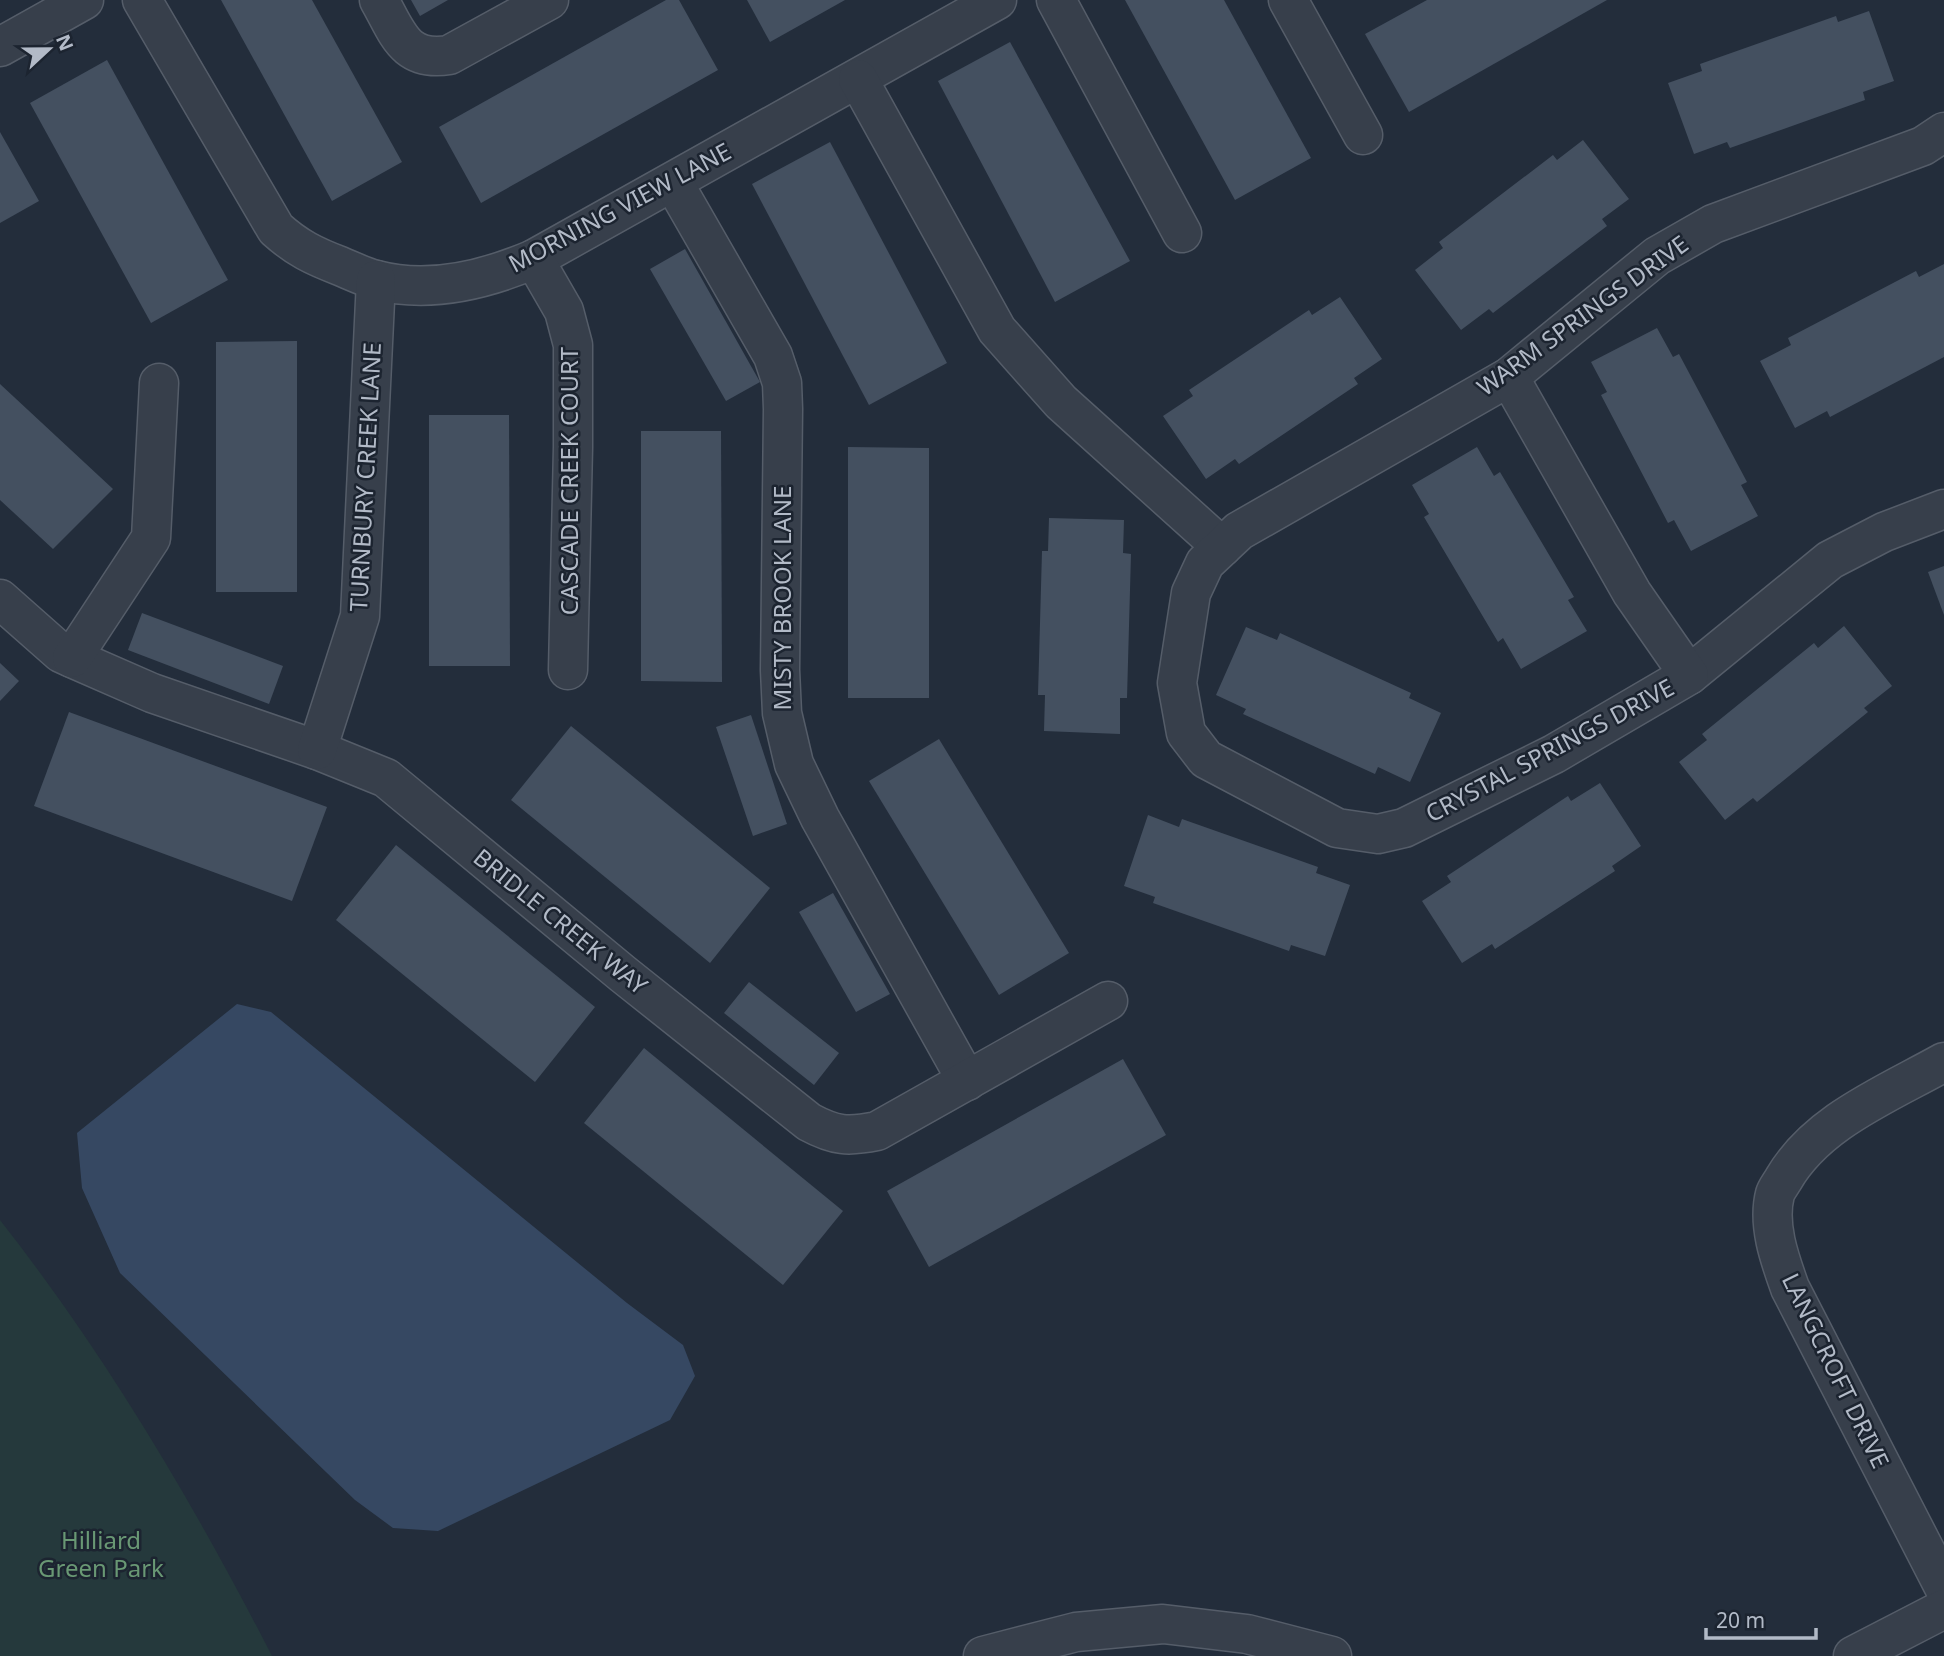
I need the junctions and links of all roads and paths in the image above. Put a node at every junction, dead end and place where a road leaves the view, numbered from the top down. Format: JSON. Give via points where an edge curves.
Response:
{"nodes":[{"id":1,"x":84,"y":0,"type":"edge"},
{"id":2,"x":142,"y":0,"type":"edge"},
{"id":3,"x":379,"y":0,"type":"edge"},
{"id":4,"x":549,"y":0,"type":"edge"},
{"id":5,"x":997,"y":0,"type":"edge"},
{"id":6,"x":1056,"y":0,"type":"edge"},
{"id":7,"x":1294,"y":2,"type":"edge"},
{"id":8,"x":0,"y":47,"type":"edge"},
{"id":9,"x":858,"y":79,"type":"junction"},
{"id":10,"x":1944,"y":132,"type":"edge"},
{"id":11,"x":1363,"y":135,"type":"dead end"},
{"id":12,"x":673,"y":182,"type":"junction"},
{"id":13,"x":1182,"y":233,"type":"dead end"},
{"id":14,"x":534,"y":259,"type":"junction"},
{"id":15,"x":376,"y":280,"type":"junction"},
{"id":16,"x":1509,"y":377,"type":"junction"},
{"id":17,"x":159,"y":383,"type":"dead end"},
{"id":18,"x":1944,"y":509,"type":"edge"},
{"id":19,"x":1222,"y":547,"type":"junction"},
{"id":20,"x":0,"y":599,"type":"edge"},
{"id":21,"x":72,"y":658,"type":"junction"},
{"id":22,"x":568,"y":670,"type":"dead end"},
{"id":23,"x":1689,"y":675,"type":"junction"},
{"id":24,"x":1177,"y":683,"type":"joint"},
{"id":25,"x":317,"y":750,"type":"junction"},
{"id":26,"x":1108,"y":1001,"type":"dead end"},
{"id":27,"x":1944,"y":1062,"type":"edge"},
{"id":28,"x":967,"y":1081,"type":"junction"},
{"id":29,"x":1944,"y":1587,"type":"edge"},
{"id":30,"x":1944,"y":1609,"type":"edge"},
{"id":31,"x":984,"y":1656,"type":"edge"},
{"id":32,"x":1332,"y":1656,"type":"edge"},
{"id":33,"x":1853,"y":1656,"type":"edge"}],
"edges":[{"from":1,"to":8,"type":"street"},
{"from":2,"to":15,"type":"street","name":"MORNING VIEW LANE","via":[[276,229],[304,252]]},
{"from":3,"to":4,"type":"street","via":[[405,45],[418,55],[434,58],[449,55]]},
{"from":5,"to":9,"type":"street","name":"MORNING VIEW LANE"},
{"from":6,"to":13,"type":"street"},
{"from":7,"to":11,"type":"street"},
{"from":9,"to":12,"type":"street","name":"MORNING VIEW LANE"},
{"from":9,"to":19,"type":"street","via":[[997,330],[1061,402]]},
{"from":10,"to":16,"type":"street","name":"WARM SPRINGS DRIVE","via":[[1923,146],[1696,233],[1657,256]]},
{"from":12,"to":14,"type":"street","name":"MORNING VIEW LANE"},
{"from":12,"to":28,"type":"street","name":"MISTY BROOK LANE","via":[[773,356],[782,383],[780,670],[782,713],[794,764]]},
{"from":14,"to":15,"type":"street","name":"MORNING VIEW LANE","via":[[474,280],[444,285]]},
{"from":14,"to":22,"type":"street","name":"CASCADE CREEK COURT","via":[[564,311],[573,345]]},
{"from":15,"to":25,"type":"street","name":"TURNBURY CREEK LANE","via":[[360,616]]},
{"from":16,"to":19,"type":"street","name":"WARM SPRINGS DRIVE","via":[[1239,531]]},
{"from":16,"to":23,"type":"street","via":[[1632,593]]},
{"from":17,"to":21,"type":"street","via":[[151,538]]},
{"from":18,"to":23,"type":"street","name":"CRYSTAL SPRINGS DRIVE","via":[[1884,532],[1830,560]]},
{"from":19,"to":24,"type":"street","name":"WARM SPRINGS DRIVE","via":[[1205,563],[1191,593]]},
{"from":20,"to":21,"type":"street","name":"BRIDLE CREEK WAY"},
{"from":21,"to":25,"type":"street","name":"BRIDLE CREEK WAY","via":[[152,693]]},
{"from":23,"to":24,"type":"street","name":"CRYSTAL SPRINGS DRIVE","via":[[1494,785],[1404,828],[1378,834],[1337,828],[1206,758],[1186,733]]},
{"from":25,"to":28,"type":"street","name":"BRIDLE CREEK WAY","via":[[386,778],[645,991],[828,1132],[852,1136],[877,1131]]},
{"from":26,"to":28,"type":"street","name":"BRIDLE CREEK WAY"},
{"from":27,"to":29,"type":"street","name":"LANGCROFT DRIVE","via":[[1814,1140],[1791,1165],[1775,1194],[1773,1227],[1790,1288]]},
{"from":30,"to":33,"type":"street"},
{"from":31,"to":32,"type":"street","via":[[1076,1632],[1163,1624],[1247,1633]]}]}
